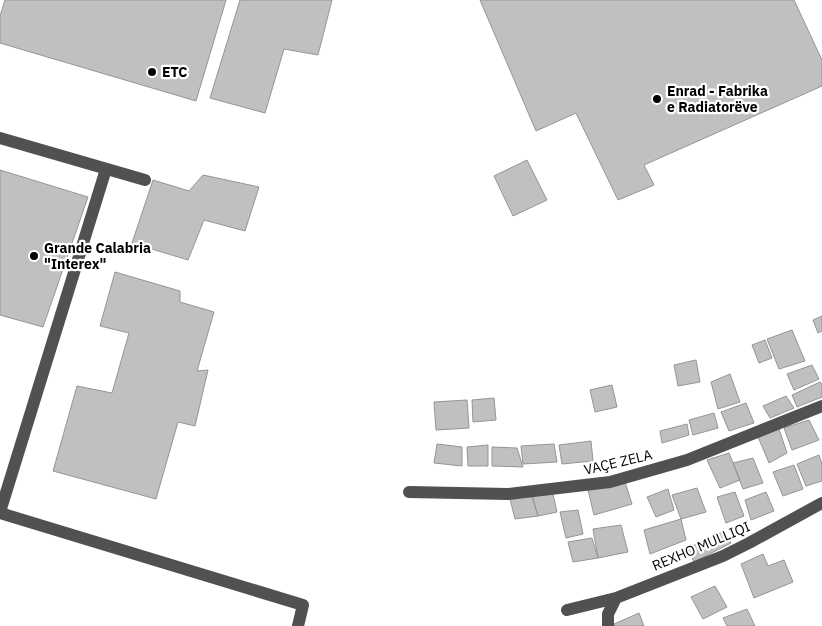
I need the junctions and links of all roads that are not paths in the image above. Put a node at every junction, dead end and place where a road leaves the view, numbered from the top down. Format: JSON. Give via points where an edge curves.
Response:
{"nodes":[{"id":1,"x":0,"y":138,"type":"edge"},
{"id":2,"x":106,"y":169,"type":"junction"},
{"id":3,"x":145,"y":180,"type":"dead end"},
{"id":4,"x":822,"y":406,"type":"edge"},
{"id":5,"x":409,"y":492,"type":"dead end"},
{"id":6,"x":822,"y":503,"type":"edge"},
{"id":7,"x":0,"y":512,"type":"edge"},
{"id":8,"x":616,"y":598,"type":"junction"},
{"id":9,"x":567,"y":610,"type":"dead end"},
{"id":10,"x":298,"y":626,"type":"edge"},
{"id":11,"x":608,"y":626,"type":"edge"}],
"edges":[{"from":1,"to":2,"type":"street"},
{"from":2,"to":3,"type":"street"},
{"from":2,"to":7,"type":"street"},
{"from":4,"to":5,"type":"street","name":"VAÇE ZELA","via":[[686,460],[610,482],[508,494]]},
{"from":6,"to":8,"type":"street","name":"REXHO MULLIQI","via":[[723,556]]},
{"from":7,"to":10,"type":"street","via":[[303,605]]},
{"from":8,"to":9,"type":"street","name":"REXHO MULLIQI"},
{"from":8,"to":11,"type":"street","via":[[608,614]]}]}
